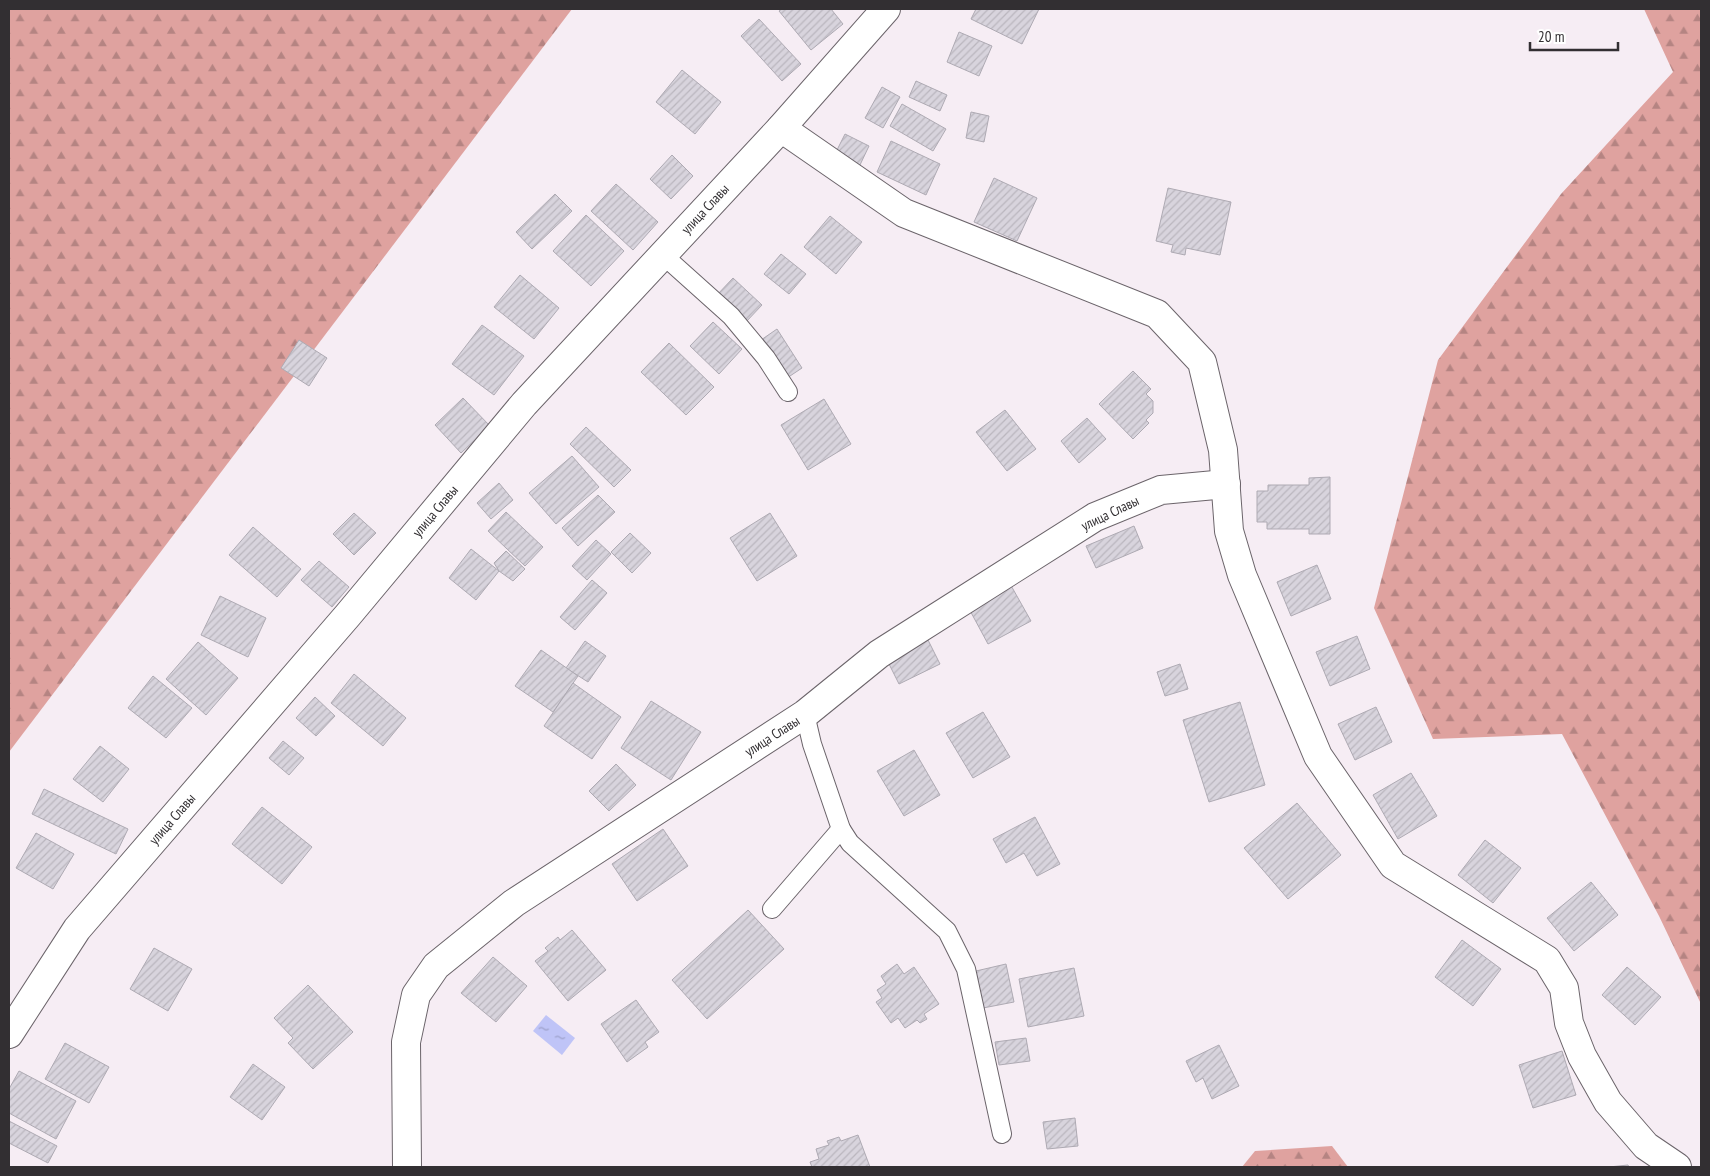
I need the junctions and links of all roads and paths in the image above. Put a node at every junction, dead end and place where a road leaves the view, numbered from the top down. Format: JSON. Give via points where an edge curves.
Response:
{"nodes":[{"id":1,"x":886,"y":9,"type":"edge"},
{"id":2,"x":781,"y":128,"type":"junction"},
{"id":3,"x":663,"y":254,"type":"junction"},
{"id":4,"x":788,"y":392,"type":"dead end"},
{"id":5,"x":1226,"y":484,"type":"junction"},
{"id":6,"x":805,"y":714,"type":"junction"},
{"id":7,"x":841,"y":828,"type":"junction"},
{"id":8,"x":772,"y":909,"type":"dead end"},
{"id":9,"x":9,"y":1034,"type":"edge"},
{"id":10,"x":1002,"y":1134,"type":"dead end"},
{"id":11,"x":407,"y":1167,"type":"edge"},
{"id":12,"x":1676,"y":1167,"type":"edge"}],
"edges":[{"from":1,"to":2,"type":"street","name":"улица Славы"},
{"from":2,"to":3,"type":"street","name":"улица Славы"},
{"from":2,"to":5,"type":"street","via":[[904,213],[1157,314],[1202,362],[1223,450]]},
{"from":3,"to":4,"type":"lane","via":[[731,316],[766,358]]},
{"from":3,"to":9,"type":"street","name":"улица Славы","via":[[524,404],[342,623],[78,929]]},
{"from":5,"to":6,"type":"street","name":"улица Славы","via":[[1160,490],[1095,518],[879,654]]},
{"from":5,"to":12,"type":"street","via":[[1229,531],[1242,575],[1318,756],[1393,864],[1546,960],[1564,988],[1569,1023],[1582,1056],[1608,1102],[1646,1146]]},
{"from":6,"to":7,"type":"lane"},
{"from":6,"to":11,"type":"street","name":"улица Славы","via":[[514,903],[436,966],[416,995],[406,1042]]},
{"from":7,"to":8,"type":"lane"},
{"from":7,"to":10,"type":"lane","via":[[850,843],[947,931],[966,969]]}]}
